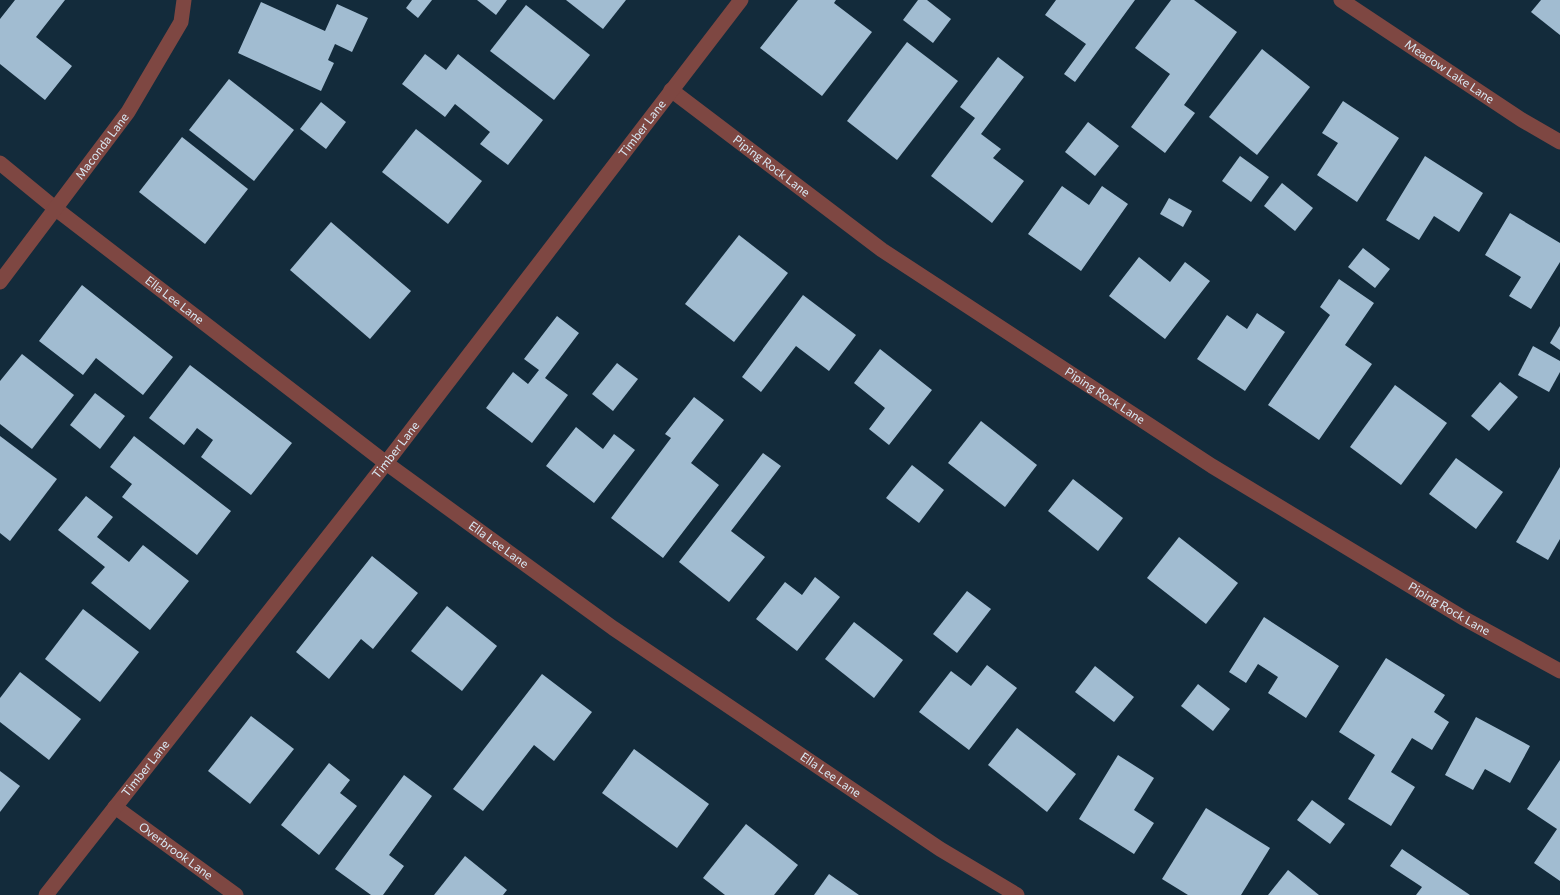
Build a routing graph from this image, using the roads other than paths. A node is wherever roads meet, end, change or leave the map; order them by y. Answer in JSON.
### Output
{"nodes":[{"id":1,"x":184,"y":0,"type":"edge"},
{"id":2,"x":741,"y":0,"type":"edge"},
{"id":3,"x":1340,"y":0,"type":"edge"},
{"id":4,"x":671,"y":90,"type":"junction"},
{"id":5,"x":1560,"y":142,"type":"edge"},
{"id":6,"x":0,"y":163,"type":"edge"},
{"id":7,"x":56,"y":209,"type":"junction"},
{"id":8,"x":0,"y":282,"type":"edge"},
{"id":9,"x":386,"y":463,"type":"junction"},
{"id":10,"x":1560,"y":671,"type":"edge"},
{"id":11,"x":115,"y":807,"type":"junction"},
{"id":12,"x":46,"y":895,"type":"edge"},
{"id":13,"x":236,"y":895,"type":"edge"},
{"id":14,"x":1017,"y":895,"type":"edge"}],
"edges":[{"from":1,"to":7,"type":"street","name":"Maconda Lane"},
{"from":2,"to":4,"type":"street","name":"Timber Lane"},
{"from":3,"to":5,"type":"street","name":"Meadow Lake Lane"},
{"from":4,"to":9,"type":"street","name":"Timber Lane"},
{"from":4,"to":10,"type":"street","name":"Piping Rock Lane"},
{"from":6,"to":7,"type":"street","name":"Ella Lee Lane"},
{"from":7,"to":8,"type":"street","name":"Maconda Lane"},
{"from":7,"to":9,"type":"street","name":"Ella Lee Lane"},
{"from":9,"to":11,"type":"street","name":"Timber Lane"},
{"from":9,"to":14,"type":"street","name":"Ella Lee Lane"},
{"from":11,"to":12,"type":"street","name":"Timber Lane"},
{"from":11,"to":13,"type":"street","name":"Overbrook Lane"}]}
